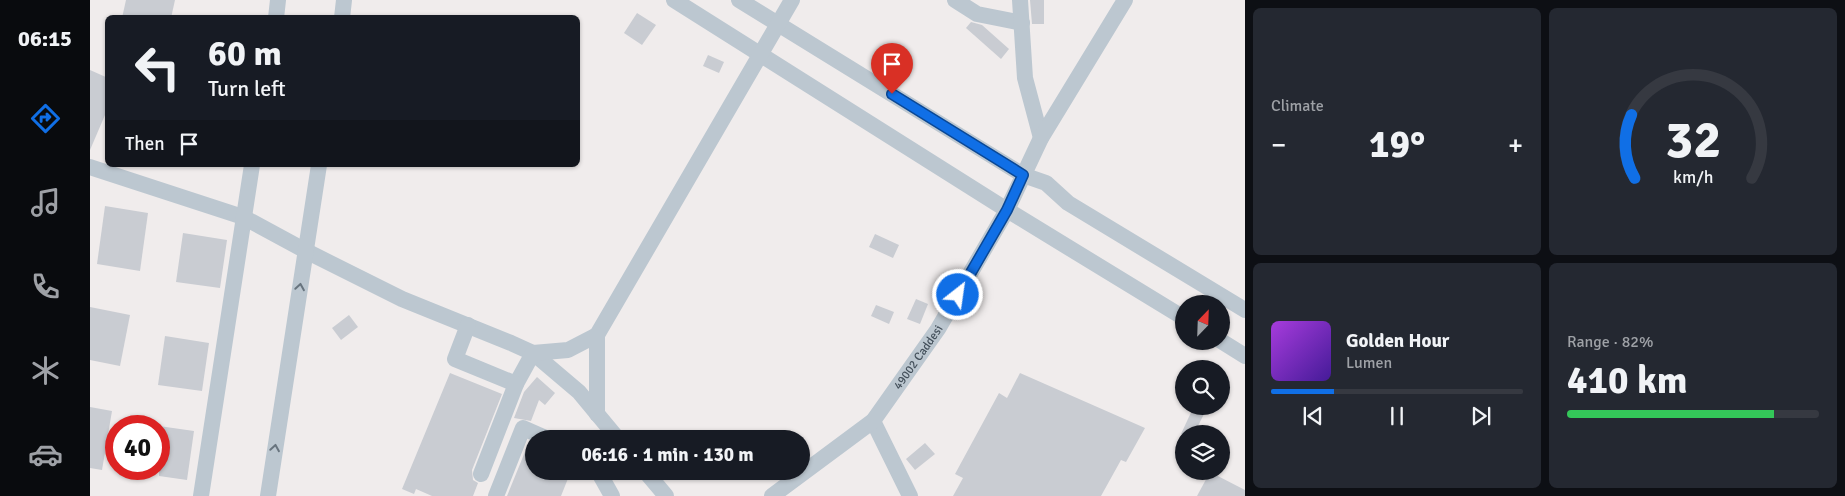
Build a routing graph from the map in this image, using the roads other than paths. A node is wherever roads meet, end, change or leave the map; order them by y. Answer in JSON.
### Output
{"nodes":[{"id":1,"x":278,"y":0,"type":"edge"},
{"id":2,"x":344,"y":0,"type":"edge"},
{"id":3,"x":674,"y":0,"type":"edge"},
{"id":4,"x":740,"y":0,"type":"edge"},
{"id":5,"x":792,"y":0,"type":"edge"},
{"id":6,"x":956,"y":0,"type":"edge"},
{"id":7,"x":1020,"y":0,"type":"edge"},
{"id":8,"x":1125,"y":0,"type":"edge"},
{"id":9,"x":276,"y":15,"type":"edge"},
{"id":10,"x":342,"y":15,"type":"edge"},
{"id":11,"x":778,"y":23,"type":"junction"},
{"id":12,"x":1022,"y":23,"type":"junction"},
{"id":13,"x":759,"y":54,"type":"junction"},
{"id":14,"x":1041,"y":138,"type":"junction"},
{"id":15,"x":252,"y":167,"type":"edge"},
{"id":16,"x":319,"y":167,"type":"edge"},
{"id":17,"x":90,"y":168,"type":"edge"},
{"id":18,"x":1023,"y":175,"type":"junction"},
{"id":19,"x":1007,"y":210,"type":"junction"},
{"id":20,"x":243,"y":217,"type":"junction"},
{"id":21,"x":306,"y":251,"type":"junction"},
{"id":22,"x":1245,"y":310,"type":"edge"},
{"id":23,"x":1175,"y":313,"type":"edge"},
{"id":24,"x":468,"y":325,"type":"junction"},
{"id":25,"x":597,"y":335,"type":"junction"},
{"id":26,"x":1230,"y":347,"type":"edge"},
{"id":27,"x":533,"y":354,"type":"junction"},
{"id":28,"x":1245,"y":356,"type":"edge"},
{"id":29,"x":516,"y":384,"type":"junction"},
{"id":30,"x":597,"y":414,"type":"junction"},
{"id":31,"x":872,"y":421,"type":"junction"},
{"id":32,"x":528,"y":430,"type":"edge"},
{"id":33,"x":610,"y":430,"type":"edge"},
{"id":34,"x":481,"y":474,"type":"dead end"},
{"id":35,"x":603,"y":480,"type":"edge"},
{"id":36,"x":653,"y":480,"type":"edge"},
{"id":37,"x":201,"y":496,"type":"edge"},
{"id":38,"x":268,"y":496,"type":"edge"},
{"id":39,"x":496,"y":496,"type":"edge"},
{"id":40,"x":612,"y":496,"type":"edge"},
{"id":41,"x":666,"y":496,"type":"edge"},
{"id":42,"x":772,"y":496,"type":"edge"},
{"id":43,"x":910,"y":496,"type":"edge"}],
"edges":[{"from":1,"to":9,"type":"street"},
{"from":2,"to":10,"type":"street"},
{"from":3,"to":13,"type":"street"},
{"from":4,"to":11,"type":"street"},
{"from":5,"to":11,"type":"street"},
{"from":6,"to":12,"type":"street"},
{"from":7,"to":12,"type":"street"},
{"from":8,"to":14,"type":"street","name":"49002 Caddesi"},
{"from":11,"to":13,"type":"street"},
{"from":11,"to":18,"type":"street"},
{"from":12,"to":14,"type":"street"},
{"from":13,"to":19,"type":"street"},
{"from":13,"to":25,"type":"street"},
{"from":14,"to":18,"type":"street","name":"49002 Caddesi"},
{"from":15,"to":20,"type":"street"},
{"from":16,"to":21,"type":"street"},
{"from":17,"to":20,"type":"street"},
{"from":18,"to":19,"type":"street","name":"49002 Caddesi"},
{"from":18,"to":22,"type":"street"},
{"from":19,"to":23,"type":"street"},
{"from":19,"to":31,"type":"street","name":"49002 Caddesi"},
{"from":20,"to":21,"type":"street"},
{"from":20,"to":37,"type":"street"},
{"from":21,"to":24,"type":"street"},
{"from":38,"to":21,"type":"street","one_way":true},
{"from":24,"to":27,"type":"street"},
{"from":24,"to":29,"type":"street"},
{"from":25,"to":27,"type":"street"},
{"from":25,"to":30,"type":"street"},
{"from":26,"to":28,"type":"street"},
{"from":27,"to":29,"type":"street"},
{"from":27,"to":30,"type":"street"},
{"from":29,"to":34,"type":"street"},
{"from":30,"to":33,"type":"street"},
{"from":31,"to":42,"type":"street","name":"49002 Caddesi"},
{"from":31,"to":43,"type":"street"},
{"from":32,"to":39,"type":"street"},
{"from":35,"to":40,"type":"street"},
{"from":36,"to":41,"type":"street"}]}
